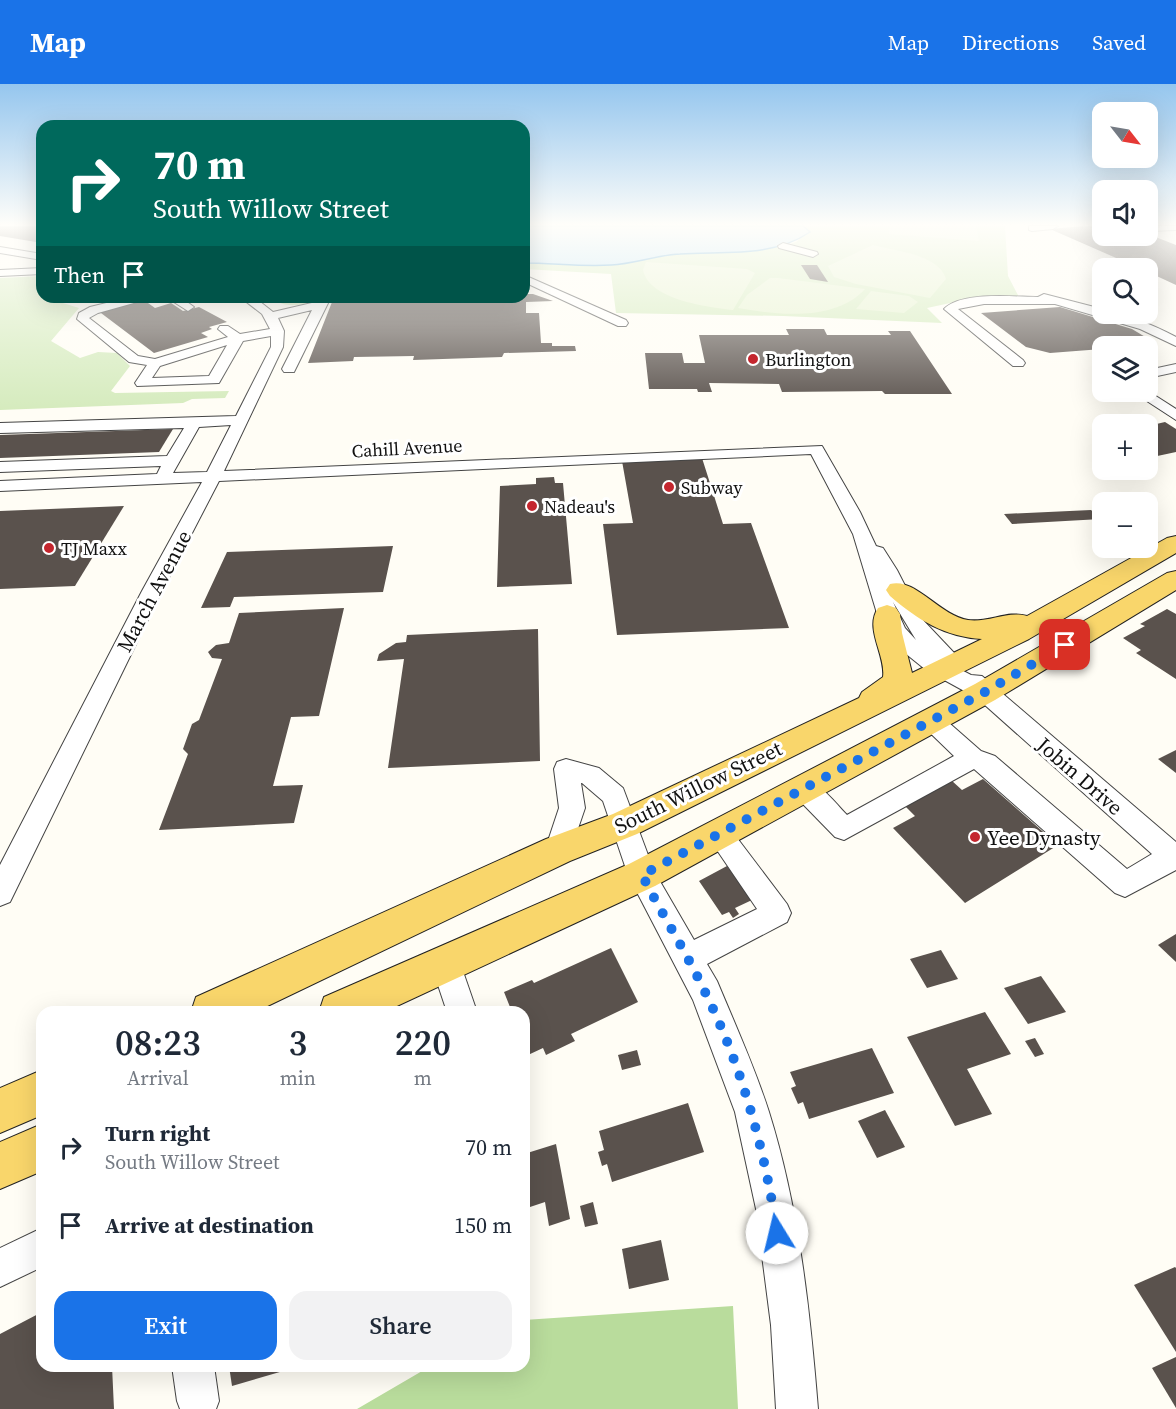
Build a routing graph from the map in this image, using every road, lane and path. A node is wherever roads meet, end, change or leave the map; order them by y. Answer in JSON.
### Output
{"nodes":[{"id":1,"x":545,"y":288,"type":"edge"},
{"id":2,"x":1035,"y":295,"type":"dead end"},
{"id":3,"x":1058,"y":300,"type":"junction"},
{"id":4,"x":121,"y":303,"type":"edge"},
{"id":5,"x":182,"y":303,"type":"edge"},
{"id":6,"x":257,"y":303,"type":"edge"},
{"id":7,"x":316,"y":303,"type":"edge"},
{"id":8,"x":322,"y":303,"type":"edge"},
{"id":9,"x":188,"y":307,"type":"dead end"},
{"id":10,"x":1092,"y":310,"type":"edge"},
{"id":11,"x":271,"y":316,"type":"junction"},
{"id":12,"x":622,"y":323,"type":"dead end"},
{"id":13,"x":1138,"y":324,"type":"edge"},
{"id":14,"x":220,"y":327,"type":"dead end"},
{"id":15,"x":278,"y":331,"type":"junction"},
{"id":16,"x":238,"y":338,"type":"junction"},
{"id":17,"x":1176,"y":342,"type":"edge"},
{"id":18,"x":154,"y":363,"type":"junction"},
{"id":19,"x":1018,"y":363,"type":"dead end"},
{"id":20,"x":1176,"y":368,"type":"edge"},
{"id":21,"x":289,"y":369,"type":"dead end"},
{"id":22,"x":1158,"y":372,"type":"edge"},
{"id":23,"x":1155,"y":402,"type":"edge"},
{"id":24,"x":1176,"y":416,"type":"edge"},
{"id":25,"x":241,"y":420,"type":"junction"},
{"id":26,"x":194,"y":423,"type":"junction"},
{"id":27,"x":0,"y":428,"type":"edge"},
{"id":28,"x":172,"y":460,"type":"junction"},
{"id":29,"x":0,"y":467,"type":"edge"},
{"id":30,"x":212,"y":477,"type":"junction"},
{"id":31,"x":161,"y":479,"type":"junction"},
{"id":32,"x":0,"y":486,"type":"edge"},
{"id":33,"x":862,"y":535,"type":"junction"},
{"id":34,"x":1176,"y":543,"type":"edge"},
{"id":35,"x":1176,"y":579,"type":"edge"},
{"id":36,"x":1075,"y":600,"type":"junction"},
{"id":37,"x":893,"y":602,"type":"junction"},
{"id":38,"x":950,"y":667,"type":"junction"},
{"id":39,"x":985,"y":692,"type":"junction"},
{"id":40,"x":855,"y":712,"type":"junction"},
{"id":41,"x":932,"y":721,"type":"junction"},
{"id":42,"x":972,"y":758,"type":"junction"},
{"id":43,"x":804,"y":789,"type":"junction"},
{"id":44,"x":625,"y":824,"type":"junction"},
{"id":45,"x":719,"y":834,"type":"junction"},
{"id":46,"x":558,"y":850,"type":"junction"},
{"id":47,"x":1175,"y":857,"type":"edge"},
{"id":48,"x":642,"y":875,"type":"junction"},
{"id":49,"x":0,"y":893,"type":"edge"},
{"id":50,"x":687,"y":959,"type":"junction"},
{"id":51,"x":446,"y":964,"type":"junction"},
{"id":52,"x":225,"y":1006,"type":"edge"},
{"id":53,"x":363,"y":1006,"type":"edge"},
{"id":54,"x":460,"y":1006,"type":"edge"},
{"id":55,"x":36,"y":1095,"type":"edge"},
{"id":56,"x":0,"y":1111,"type":"edge"},
{"id":57,"x":36,"y":1150,"type":"edge"},
{"id":58,"x":0,"y":1166,"type":"edge"},
{"id":59,"x":36,"y":1250,"type":"edge"},
{"id":60,"x":0,"y":1268,"type":"edge"},
{"id":61,"x":797,"y":1409,"type":"edge"}],
"edges":[{"from":1,"to":12,"type":"street"},
{"from":2,"to":3,"type":"street"},
{"from":3,"to":10,"type":"street"},
{"from":3,"to":19,"type":"street"},
{"from":4,"to":18,"type":"street"},
{"from":5,"to":9,"type":"street"},
{"from":6,"to":11,"type":"street"},
{"from":7,"to":11,"type":"street"},
{"from":8,"to":21,"type":"street"},
{"from":11,"to":15,"type":"street"},
{"from":13,"to":17,"type":"street"},
{"from":14,"to":16,"type":"street"},
{"from":15,"to":16,"type":"street"},
{"from":15,"to":25,"type":"street","name":"March Avenue"},
{"from":16,"to":18,"type":"street"},
{"from":16,"to":18,"type":"street"},
{"from":20,"to":22,"type":"street"},
{"from":23,"to":24,"type":"street"},
{"from":25,"to":26,"type":"street"},
{"from":25,"to":30,"type":"street","name":"March Avenue"},
{"from":26,"to":27,"type":"street"},
{"from":26,"to":28,"type":"street"},
{"from":28,"to":29,"type":"street"},
{"from":28,"to":31,"type":"street"},
{"from":30,"to":31,"type":"street","name":"Cahill Avenue"},
{"from":30,"to":33,"type":"street","name":"Cahill Avenue"},
{"from":30,"to":49,"type":"street","name":"March Avenue"},
{"from":31,"to":32,"type":"street","name":"Cahill Avenue"},
{"from":33,"to":37,"type":"street"},
{"from":33,"to":37,"type":"street"},
{"from":34,"to":36,"type":"main road","name":"South Willow Street"},
{"from":35,"to":39,"type":"main road"},
{"from":36,"to":37,"type":"main road"},
{"from":36,"to":38,"type":"main road","name":"South Willow Street"},
{"from":37,"to":38,"type":"street","name":"Jobin Drive"},
{"from":37,"to":40,"type":"main road"},
{"from":38,"to":39,"type":"street","name":"Jobin Drive"},
{"from":38,"to":40,"type":"main road","name":"South Willow Street"},
{"from":39,"to":41,"type":"main road"},
{"from":39,"to":47,"type":"street","name":"Jobin Drive"},
{"from":40,"to":44,"type":"main road","name":"South Willow Street"},
{"from":41,"to":42,"type":"street"},
{"from":41,"to":43,"type":"main road"},
{"from":42,"to":43,"type":"street"},
{"from":42,"to":47,"type":"street"},
{"from":43,"to":45,"type":"main road"},
{"from":44,"to":46,"type":"main road","name":"South Willow Street"},
{"from":44,"to":46,"type":"street"},
{"from":44,"to":48,"type":"street"},
{"from":45,"to":48,"type":"main road"},
{"from":45,"to":50,"type":"street"},
{"from":46,"to":52,"type":"main road","name":"South Willow Street"},
{"from":48,"to":50,"type":"street"},
{"from":48,"to":51,"type":"main road"},
{"from":50,"to":61,"type":"street"},
{"from":51,"to":53,"type":"main road"},
{"from":51,"to":54,"type":"street"},
{"from":55,"to":56,"type":"main road"},
{"from":57,"to":58,"type":"main road"},
{"from":59,"to":60,"type":"street"}]}
